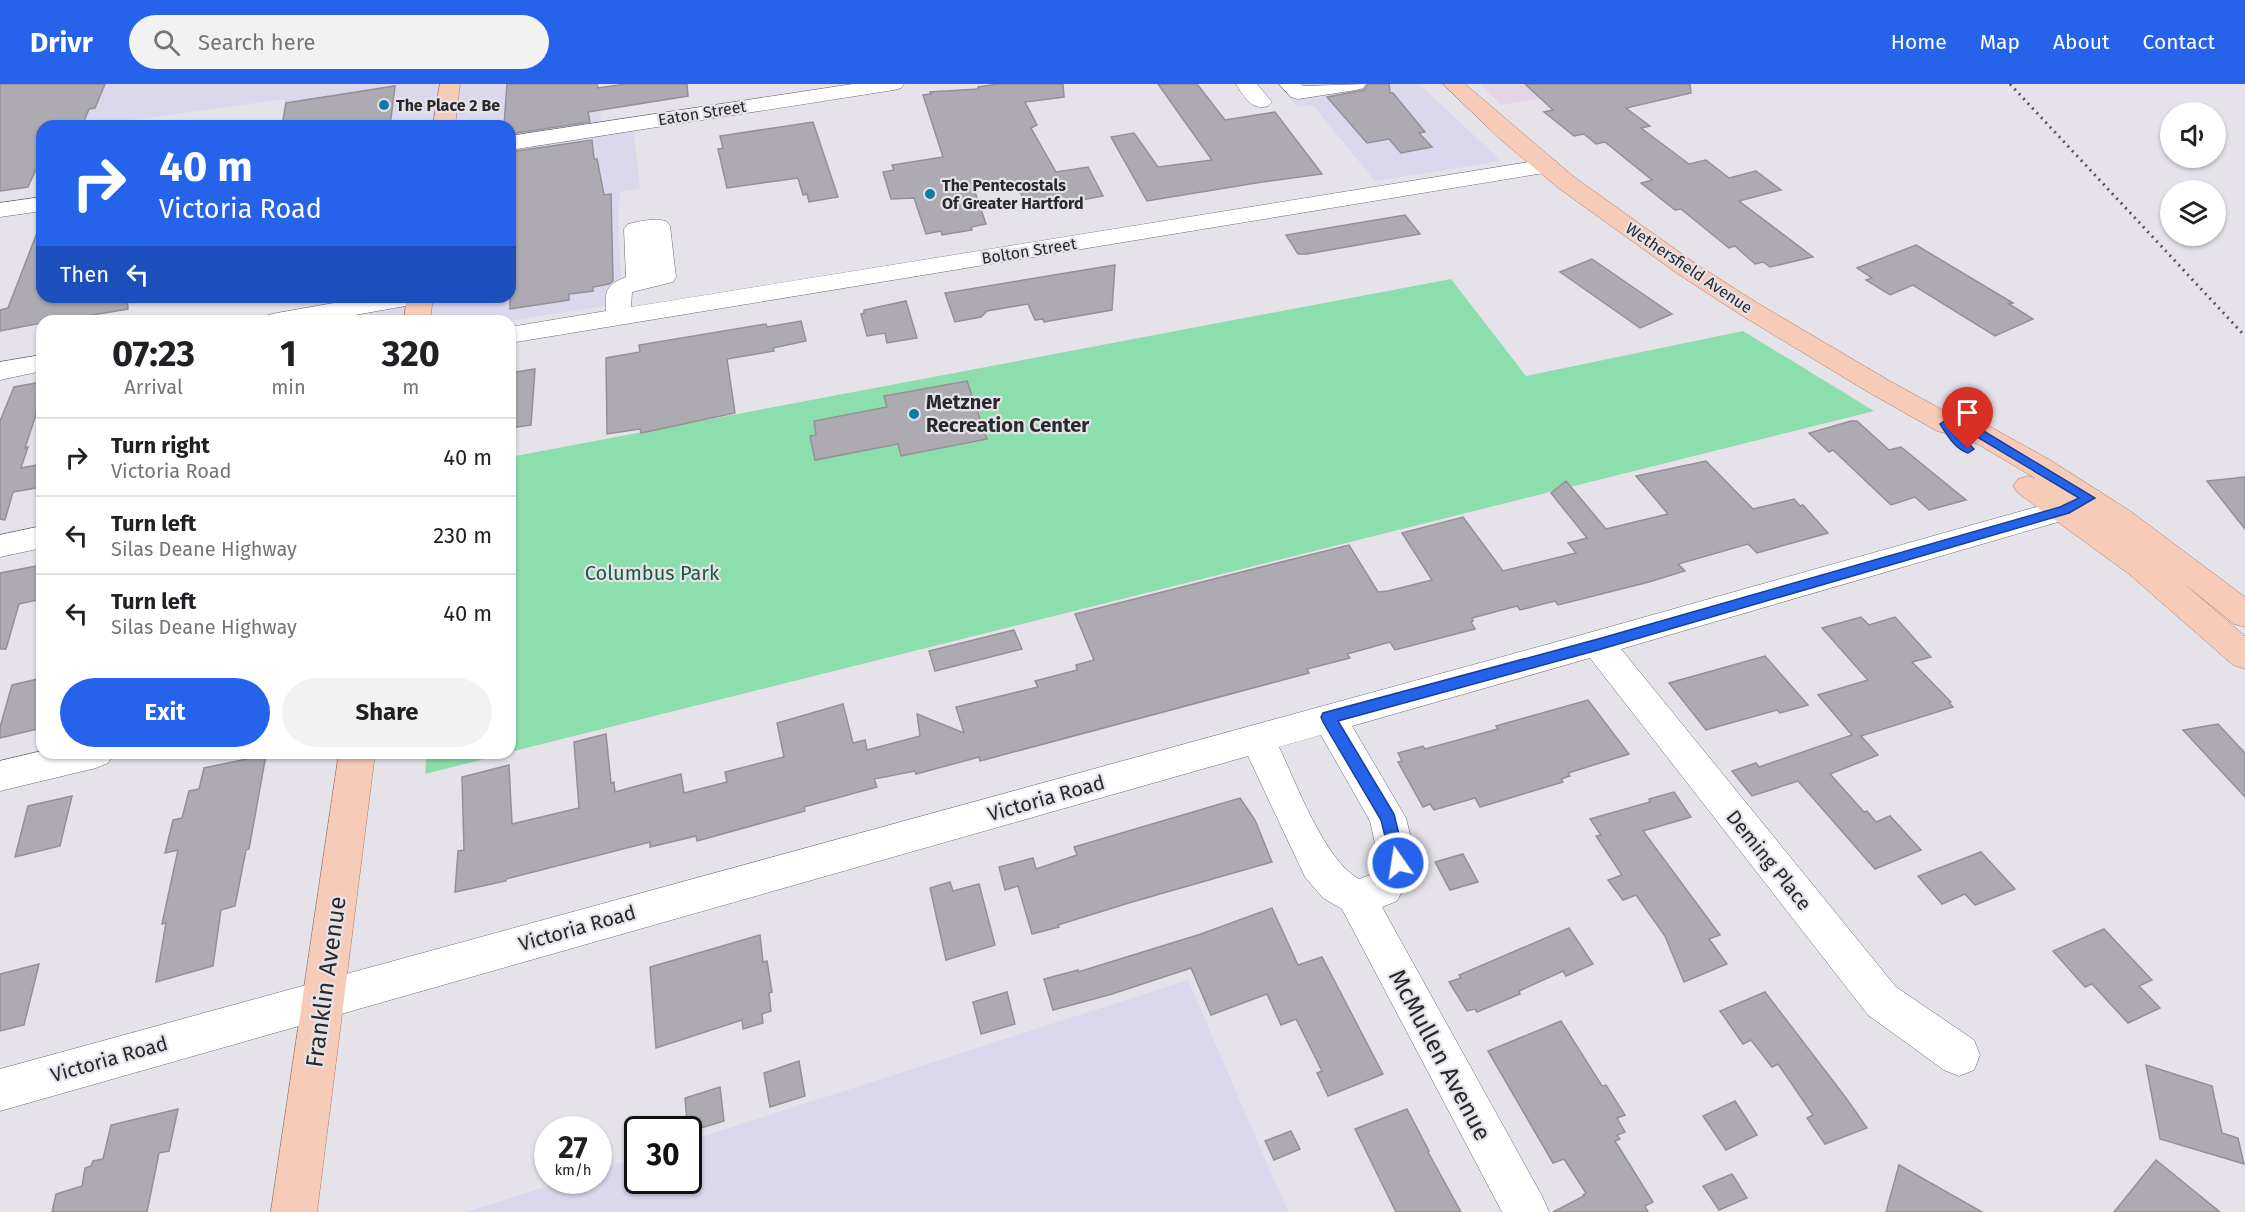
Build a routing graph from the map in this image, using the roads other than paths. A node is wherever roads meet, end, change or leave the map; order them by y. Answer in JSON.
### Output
{"nodes":[{"id":1,"x":450,"y":84,"type":"edge"},
{"id":2,"x":894,"y":84,"type":"edge"},
{"id":3,"x":1246,"y":84,"type":"edge"},
{"id":4,"x":1289,"y":84,"type":"edge"},
{"id":5,"x":1356,"y":84,"type":"edge"},
{"id":6,"x":1453,"y":84,"type":"edge"},
{"id":7,"x":1261,"y":102,"type":"dead end"},
{"id":8,"x":445,"y":120,"type":"edge"},
{"id":9,"x":516,"y":142,"type":"edge"},
{"id":10,"x":605,"y":142,"type":"dead end"},
{"id":11,"x":516,"y":156,"type":"edge"},
{"id":12,"x":1548,"y":166,"type":"junction"},
{"id":13,"x":36,"y":205,"type":"edge"},
{"id":14,"x":0,"y":210,"type":"edge"},
{"id":15,"x":639,"y":281,"type":"dead end"},
{"id":16,"x":378,"y":303,"type":"edge"},
{"id":17,"x":310,"y":315,"type":"edge"},
{"id":18,"x":619,"y":317,"type":"junction"},
{"id":19,"x":516,"y":334,"type":"edge"},
{"id":20,"x":36,"y":364,"type":"edge"},
{"id":21,"x":0,"y":371,"type":"edge"},
{"id":22,"x":2076,"y":504,"type":"junction"},
{"id":23,"x":36,"y":538,"type":"edge"},
{"id":24,"x":0,"y":546,"type":"edge"},
{"id":25,"x":2245,"y":615,"type":"edge"},
{"id":26,"x":1598,"y":645,"type":"junction"},
{"id":27,"x":2245,"y":656,"type":"edge"},
{"id":28,"x":1328,"y":717,"type":"junction"},
{"id":29,"x":1257,"y":739,"type":"junction"},
{"id":30,"x":71,"y":759,"type":"edge"},
{"id":31,"x":356,"y":759,"type":"edge"},
{"id":32,"x":0,"y":776,"type":"edge"},
{"id":33,"x":1356,"y":897,"type":"junction"},
{"id":34,"x":323,"y":999,"type":"junction"},
{"id":35,"x":1959,"y":1055,"type":"dead end"},
{"id":36,"x":0,"y":1090,"type":"edge"},
{"id":37,"x":294,"y":1212,"type":"edge"},
{"id":38,"x":1526,"y":1212,"type":"edge"}],
"edges":[{"from":1,"to":8,"type":"main road"},
{"from":2,"to":9,"type":"street","name":"Eaton Street"},
{"from":3,"to":7,"type":"street"},
{"from":4,"to":5,"type":"street"},
{"from":6,"to":12,"type":"main road","name":"Wethersfield Avenue"},
{"from":10,"to":11,"type":"street"},
{"from":12,"to":18,"type":"street","name":"Bolton Street"},
{"from":12,"to":22,"type":"main road","name":"Wethersfield Avenue"},
{"from":13,"to":14,"type":"street"},
{"from":15,"to":18,"type":"street"},
{"from":16,"to":17,"type":"street"},
{"from":18,"to":19,"type":"street","name":"Bolton Street"},
{"from":20,"to":21,"type":"street"},
{"from":22,"to":25,"type":"main road"},
{"from":22,"to":26,"type":"street","name":"Victoria Road"},
{"from":22,"to":27,"type":"main road"},
{"from":23,"to":24,"type":"street"},
{"from":26,"to":28,"type":"street","name":"Victoria Road"},
{"from":26,"to":35,"type":"street","name":"Deming Place"},
{"from":28,"to":29,"type":"street","name":"Victoria Road"},
{"from":28,"to":33,"type":"street"},
{"from":29,"to":33,"type":"street","name":"McMullen Avenue"},
{"from":29,"to":34,"type":"street","name":"Victoria Road"},
{"from":30,"to":32,"type":"street"},
{"from":31,"to":34,"type":"main road","name":"Franklin Avenue"},
{"from":33,"to":38,"type":"street","name":"McMullen Avenue"},
{"from":34,"to":36,"type":"street","name":"Victoria Road"},
{"from":34,"to":37,"type":"main road","name":"Franklin Avenue"}]}
